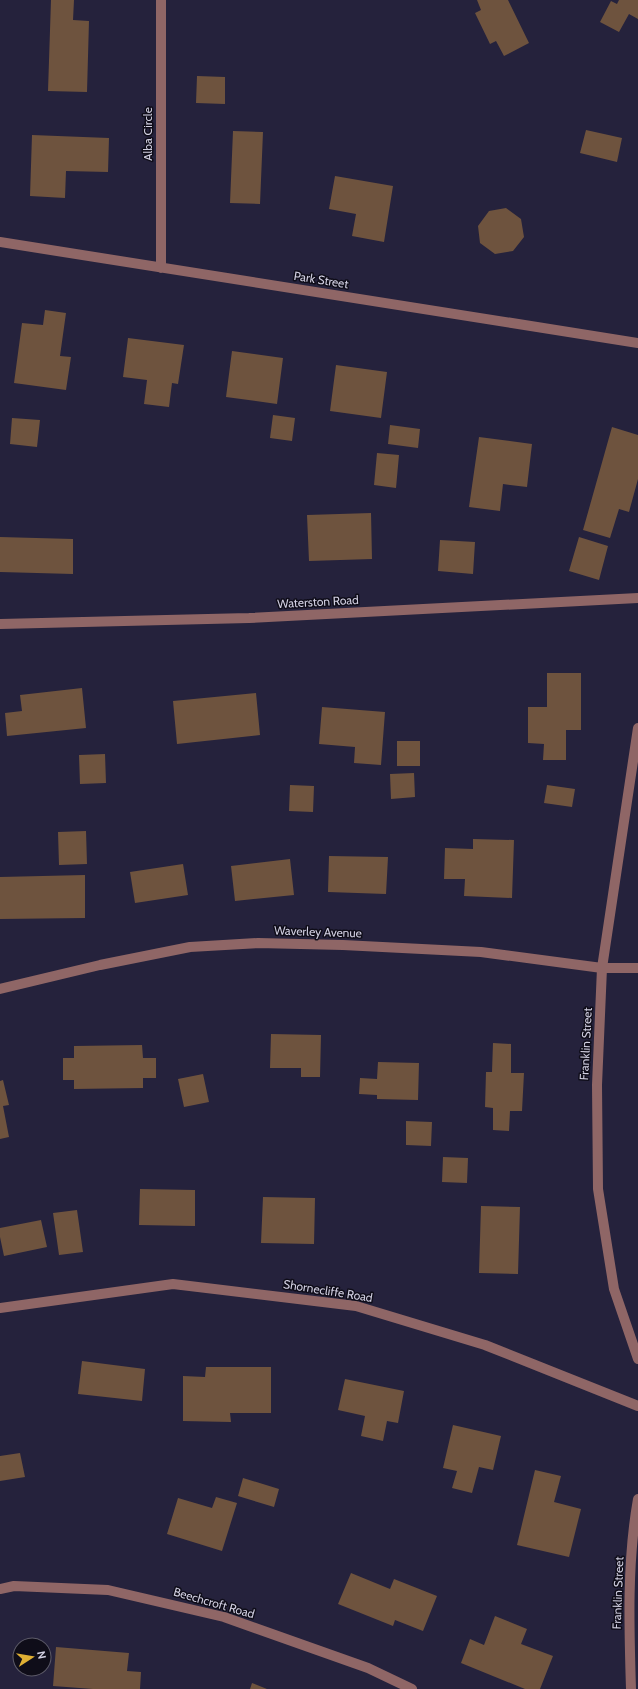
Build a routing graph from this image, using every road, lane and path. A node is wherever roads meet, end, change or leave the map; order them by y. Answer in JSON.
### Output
{"nodes":[{"id":1,"x":161,"y":0,"type":"edge"},
{"id":2,"x":0,"y":242,"type":"edge"},
{"id":3,"x":161,"y":268,"type":"junction"},
{"id":4,"x":638,"y":344,"type":"edge"},
{"id":5,"x":638,"y":598,"type":"edge"},
{"id":6,"x":0,"y":624,"type":"edge"},
{"id":7,"x":638,"y":728,"type":"edge"},
{"id":8,"x":602,"y":968,"type":"junction"},
{"id":9,"x":638,"y":968,"type":"edge"},
{"id":10,"x":0,"y":989,"type":"edge"},
{"id":11,"x":0,"y":1308,"type":"edge"},
{"id":12,"x":638,"y":1359,"type":"edge"},
{"id":13,"x":638,"y":1406,"type":"edge"},
{"id":14,"x":638,"y":1498,"type":"edge"},
{"id":15,"x":0,"y":1589,"type":"edge"},
{"id":16,"x":412,"y":1689,"type":"edge"},
{"id":17,"x":631,"y":1689,"type":"edge"}],
"edges":[{"from":1,"to":3,"type":"street","name":"Alba Circle"},
{"from":2,"to":3,"type":"street","name":"Park Street"},
{"from":3,"to":4,"type":"street","name":"Park Street"},
{"from":5,"to":6,"type":"street","name":"Waterston Road"},
{"from":7,"to":8,"type":"street","name":"Franklin Street"},
{"from":8,"to":9,"type":"street","name":"Waverley Avenue"},
{"from":8,"to":10,"type":"street","name":"Waverley Avenue"},
{"from":8,"to":12,"type":"street","name":"Franklin Street"},
{"from":11,"to":13,"type":"street","name":"Shornecliffe Road"},
{"from":14,"to":17,"type":"street","name":"Franklin Street"},
{"from":15,"to":16,"type":"street","name":"Beechcroft Road"}]}
